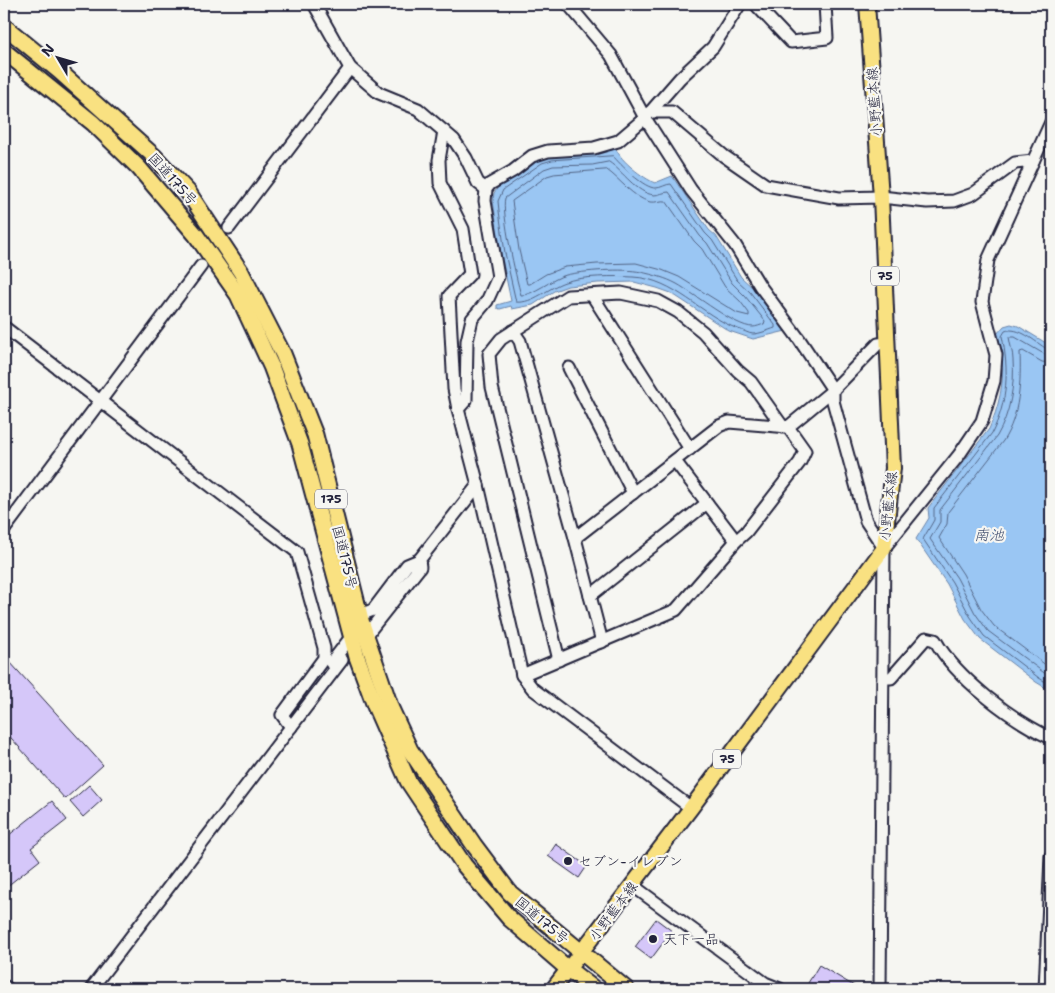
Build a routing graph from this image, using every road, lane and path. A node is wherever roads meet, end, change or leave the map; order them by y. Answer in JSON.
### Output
{"nodes":[{"id":1,"x":314,"y":4,"type":"edge"},
{"id":2,"x":568,"y":4,"type":"edge"},
{"id":3,"x":740,"y":4,"type":"edge"},
{"id":4,"x":760,"y":4,"type":"edge"},
{"id":5,"x":825,"y":4,"type":"edge"},
{"id":6,"x":867,"y":4,"type":"edge"},
{"id":7,"x":4,"y":26,"type":"edge"},
{"id":8,"x":4,"y":51,"type":"edge"},
{"id":9,"x":350,"y":68,"type":"junction"},
{"id":10,"x":648,"y":115,"type":"junction"},
{"id":11,"x":1051,"y":122,"type":"edge"},
{"id":12,"x":444,"y":131,"type":"junction"},
{"id":13,"x":1033,"y":162,"type":"junction"},
{"id":14,"x":486,"y":189,"type":"junction"},
{"id":15,"x":881,"y":197,"type":"junction"},
{"id":16,"x":222,"y":235,"type":"junction"},
{"id":17,"x":207,"y":258,"type":"junction"},
{"id":18,"x":592,"y":295,"type":"junction"},
{"id":19,"x":4,"y":327,"type":"edge"},
{"id":20,"x":512,"y":331,"type":"junction"},
{"id":21,"x":888,"y":343,"type":"junction"},
{"id":22,"x":569,"y":368,"type":"dead end"},
{"id":23,"x":833,"y":390,"type":"junction"},
{"id":24,"x":100,"y":401,"type":"junction"},
{"id":25,"x":458,"y":409,"type":"junction"},
{"id":26,"x":786,"y":427,"type":"junction"},
{"id":27,"x":690,"y":449,"type":"junction"},
{"id":28,"x":675,"y":461,"type":"junction"},
{"id":29,"x":478,"y":485,"type":"junction"},
{"id":30,"x":633,"y":493,"type":"junction"},
{"id":31,"x":707,"y":503,"type":"junction"},
{"id":32,"x":4,"y":530,"type":"edge"},
{"id":33,"x":575,"y":538,"type":"junction"},
{"id":34,"x":736,"y":541,"type":"junction"},
{"id":35,"x":884,"y":548,"type":"junction"},
{"id":36,"x":420,"y":560,"type":"junction"},
{"id":37,"x":590,"y":596,"type":"junction"},
{"id":38,"x":367,"y":616,"type":"junction"},
{"id":39,"x":359,"y":638,"type":"junction"},
{"id":40,"x":602,"y":642,"type":"junction"},
{"id":41,"x":350,"y":658,"type":"junction"},
{"id":42,"x":559,"y":660,"type":"junction"},
{"id":43,"x":522,"y":674,"type":"junction"},
{"id":44,"x":884,"y":678,"type":"junction"},
{"id":45,"x":291,"y":727,"type":"junction"},
{"id":46,"x":1051,"y":738,"type":"edge"},
{"id":47,"x":691,"y":808,"type":"junction"},
{"id":48,"x":1051,"y":856,"type":"edge"},
{"id":49,"x":632,"y":885,"type":"junction"},
{"id":50,"x":581,"y":953,"type":"junction"},
{"id":51,"x":568,"y":969,"type":"junction"},
{"id":52,"x":4,"y":986,"type":"edge"},
{"id":53,"x":8,"y":989,"type":"edge"},
{"id":54,"x":91,"y":989,"type":"edge"},
{"id":55,"x":553,"y":989,"type":"edge"},
{"id":56,"x":594,"y":989,"type":"edge"},
{"id":57,"x":626,"y":989,"type":"edge"},
{"id":58,"x":780,"y":989,"type":"edge"},
{"id":59,"x":880,"y":989,"type":"edge"},
{"id":60,"x":1045,"y":989,"type":"edge"}],
"edges":[{"from":1,"to":9,"type":"street"},
{"from":2,"to":10,"type":"street"},
{"from":3,"to":10,"type":"street"},
{"from":4,"to":5,"type":"street"},
{"from":6,"to":15,"type":"main road","name":"小野藍本線","number":"75"},
{"from":7,"to":16,"type":"highway","name":"国道175号","number":"175"},
{"from":8,"to":17,"type":"highway","name":"国道175号","number":"175"},
{"from":9,"to":12,"type":"street"},
{"from":9,"to":16,"type":"street"},
{"from":10,"to":14,"type":"street"},
{"from":10,"to":15,"type":"street"},
{"from":10,"to":23,"type":"street"},
{"from":11,"to":13,"type":"street"},
{"from":12,"to":14,"type":"street"},
{"from":12,"to":25,"type":"street"},
{"from":13,"to":15,"type":"street"},
{"from":13,"to":35,"type":"street"},
{"from":14,"to":25,"type":"street"},
{"from":15,"to":21,"type":"main road","name":"小野藍本線","number":"75"},
{"from":16,"to":38,"type":"highway","name":"国道175号","number":"175"},
{"from":17,"to":24,"type":"street"},
{"from":17,"to":39,"type":"highway","name":"国道175号","number":"175"},
{"from":18,"to":20,"type":"street"},
{"from":18,"to":26,"type":"street"},
{"from":18,"to":27,"type":"street"},
{"from":19,"to":24,"type":"street"},
{"from":20,"to":33,"type":"street"},
{"from":20,"to":42,"type":"street"},
{"from":21,"to":23,"type":"street"},
{"from":21,"to":35,"type":"main road","name":"小野藍本線","number":"75"},
{"from":22,"to":30,"type":"street"},
{"from":23,"to":26,"type":"street"},
{"from":23,"to":35,"type":"street"},
{"from":24,"to":32,"type":"street"},
{"from":24,"to":45,"type":"street"},
{"from":25,"to":29,"type":"street"},
{"from":26,"to":27,"type":"street"},
{"from":26,"to":34,"type":"street"},
{"from":27,"to":28,"type":"street"},
{"from":28,"to":30,"type":"street"},
{"from":28,"to":31,"type":"street"},
{"from":29,"to":36,"type":"street"},
{"from":29,"to":43,"type":"street"},
{"from":30,"to":33,"type":"street"},
{"from":31,"to":34,"type":"street"},
{"from":31,"to":37,"type":"street"},
{"from":33,"to":37,"type":"street"},
{"from":34,"to":40,"type":"street"},
{"from":35,"to":44,"type":"street"},
{"from":35,"to":47,"type":"main road","name":"小野藍本線","number":"75"},
{"from":36,"to":38,"type":"street"},
{"from":36,"to":39,"type":"street"},
{"from":37,"to":40,"type":"street"},
{"from":38,"to":39,"type":"highway","name":"国道175号","number":"175"},
{"from":39,"to":41,"type":"highway","name":"国道175号","number":"175"},
{"from":39,"to":45,"type":"street"},
{"from":39,"to":50,"type":"highway","name":"国道175号","number":"175"},
{"from":40,"to":42,"type":"street"},
{"from":41,"to":45,"type":"street"},
{"from":41,"to":51,"type":"highway","name":"国道175号","number":"175"},
{"from":42,"to":43,"type":"street"},
{"from":43,"to":47,"type":"street"},
{"from":44,"to":46,"type":"street"},
{"from":44,"to":59,"type":"street"},
{"from":45,"to":54,"type":"street"},
{"from":47,"to":49,"type":"main road","name":"小野藍本線","number":"75"},
{"from":48,"to":60,"type":"street"},
{"from":49,"to":50,"type":"main road","name":"小野藍本線","number":"75"},
{"from":49,"to":58,"type":"street"},
{"from":50,"to":51,"type":"main road","name":"小野藍本線","number":"75"},
{"from":50,"to":57,"type":"highway","name":"国道175号","number":"175"},
{"from":51,"to":55,"type":"main road","name":"小野藍本線","number":"75"},
{"from":51,"to":56,"type":"highway","name":"国道175号","number":"175"},
{"from":52,"to":53,"type":"street"}]}
